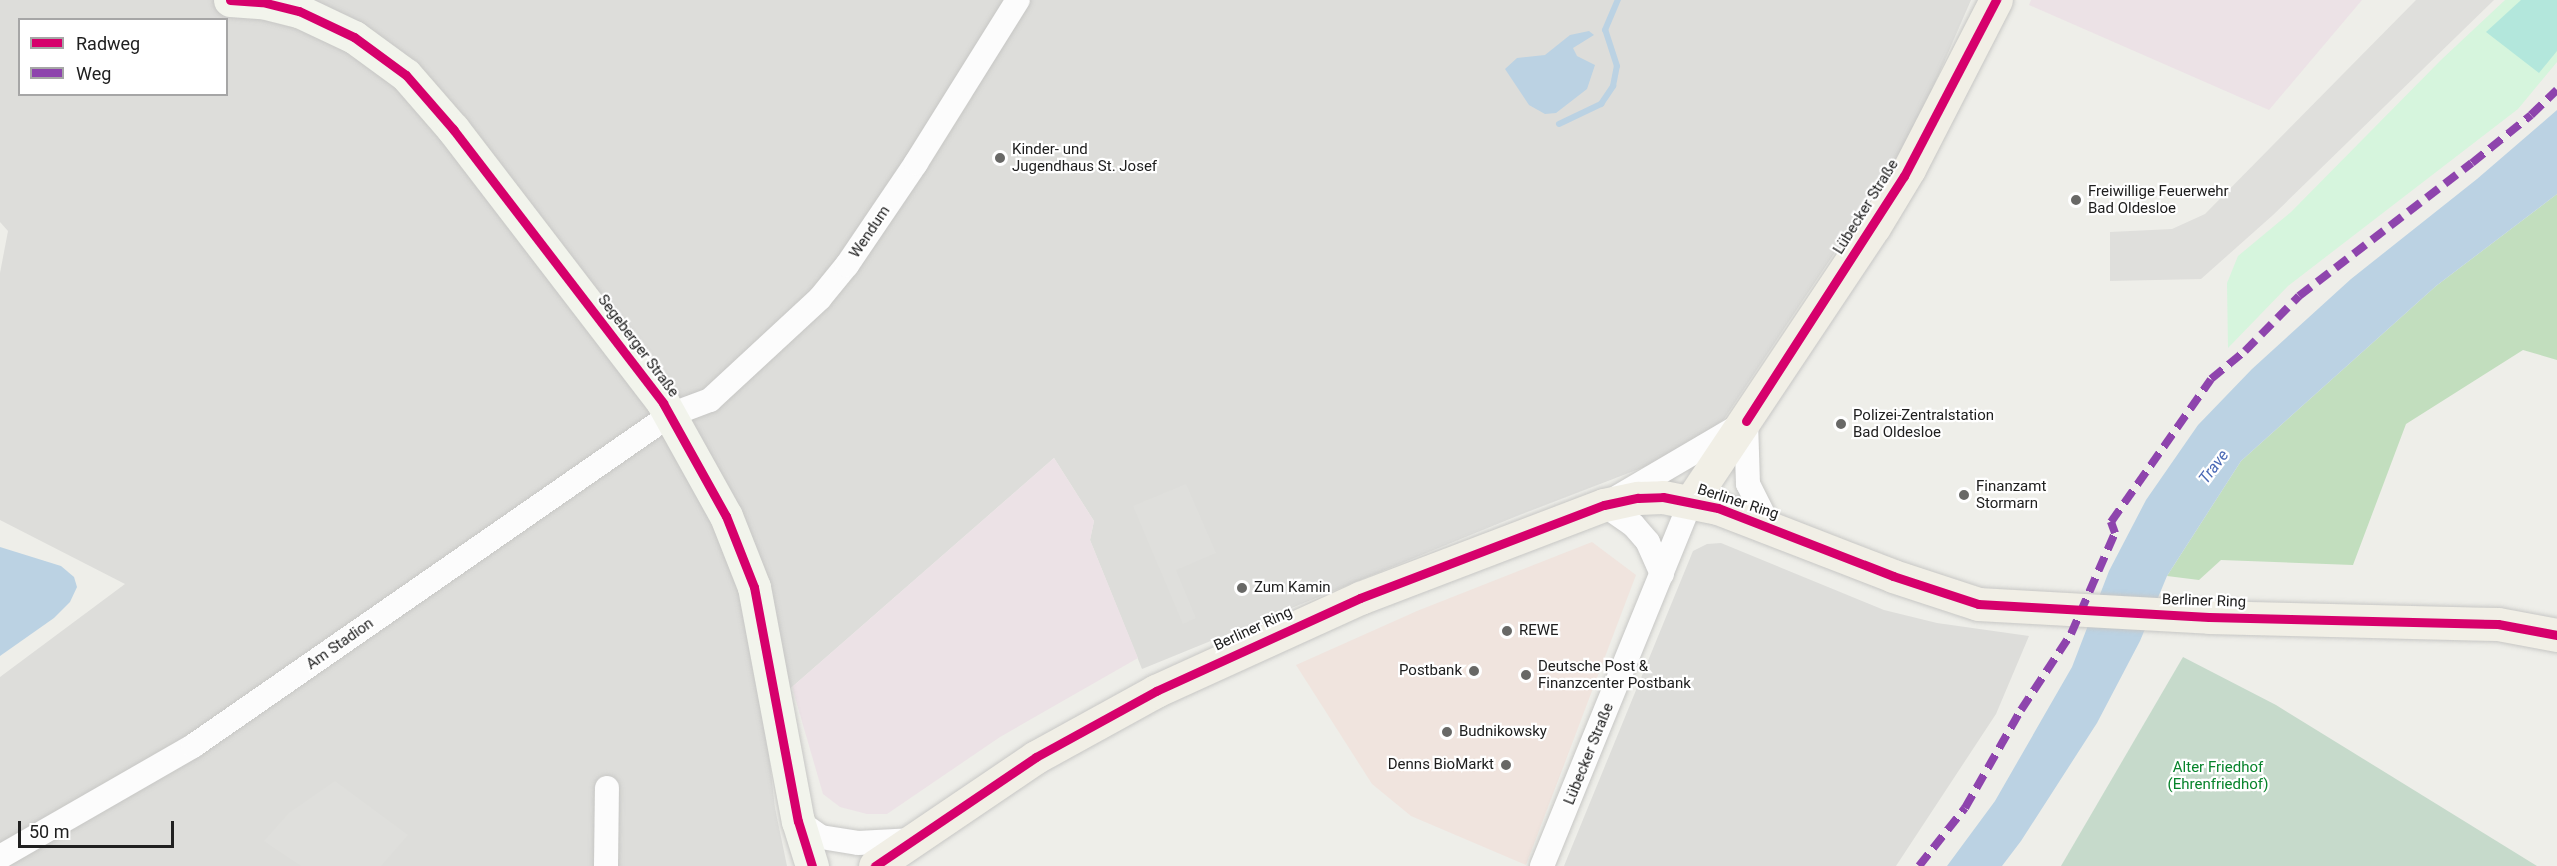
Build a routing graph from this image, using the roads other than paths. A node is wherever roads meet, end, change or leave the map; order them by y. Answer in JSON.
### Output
{"nodes":[{"id":1,"x":230,"y":0,"type":"edge"},
{"id":2,"x":1018,"y":0,"type":"edge"},
{"id":3,"x":1996,"y":0,"type":"edge"},
{"id":4,"x":297,"y":6,"type":"edge"},
{"id":5,"x":670,"y":415,"type":"junction"},
{"id":6,"x":1746,"y":421,"type":"junction"},
{"id":7,"x":1691,"y":501,"type":"junction"},
{"id":8,"x":1604,"y":505,"type":"junction"},
{"id":9,"x":1769,"y":526,"type":"junction"},
{"id":10,"x":1662,"y":574,"type":"junction"},
{"id":11,"x":2556,"y":631,"type":"edge"},
{"id":12,"x":607,"y":788,"type":"dead end"},
{"id":13,"x":798,"y":821,"type":"junction"},
{"id":14,"x":914,"y":840,"type":"junction"},
{"id":15,"x":0,"y":857,"type":"edge"},
{"id":16,"x":606,"y":866,"type":"edge"},
{"id":17,"x":812,"y":866,"type":"edge"},
{"id":18,"x":875,"y":866,"type":"edge"},
{"id":19,"x":1542,"y":866,"type":"edge"}],
"edges":[{"from":1,"to":4,"type":"main road","name":"Segeberger Straße"},
{"from":2,"to":5,"type":"street","name":"Wendum"},
{"from":3,"to":6,"type":"main road","name":"Lübecker Straße"},
{"from":4,"to":5,"type":"main road","name":"Segeberger Straße"},
{"from":5,"to":13,"type":"main road","name":"Segeberger Straße"},
{"from":5,"to":15,"type":"street","name":"Am Stadion"},
{"from":6,"to":7,"type":"main road","name":"Lübecker Straße"},
{"from":6,"to":8,"type":"street","name":"Berliner Ring"},
{"from":6,"to":9,"type":"street","name":"Berliner Ring"},
{"from":7,"to":8,"type":"main road","name":"Berliner Ring"},
{"from":7,"to":9,"type":"main road","name":"Berliner Ring"},
{"from":7,"to":10,"type":"street","name":"Lübecker Straße"},
{"from":8,"to":10,"type":"street"},
{"from":8,"to":14,"type":"main road","name":"Berliner Ring"},
{"from":9,"to":11,"type":"main road","name":"Berliner Ring"},
{"from":10,"to":19,"type":"street","name":"Lübecker Straße"},
{"from":12,"to":16,"type":"street"},
{"from":13,"to":14,"type":"street"},
{"from":13,"to":17,"type":"main road","name":"Segeberger Straße"},
{"from":14,"to":18,"type":"main road","name":"Berliner Ring"}]}
